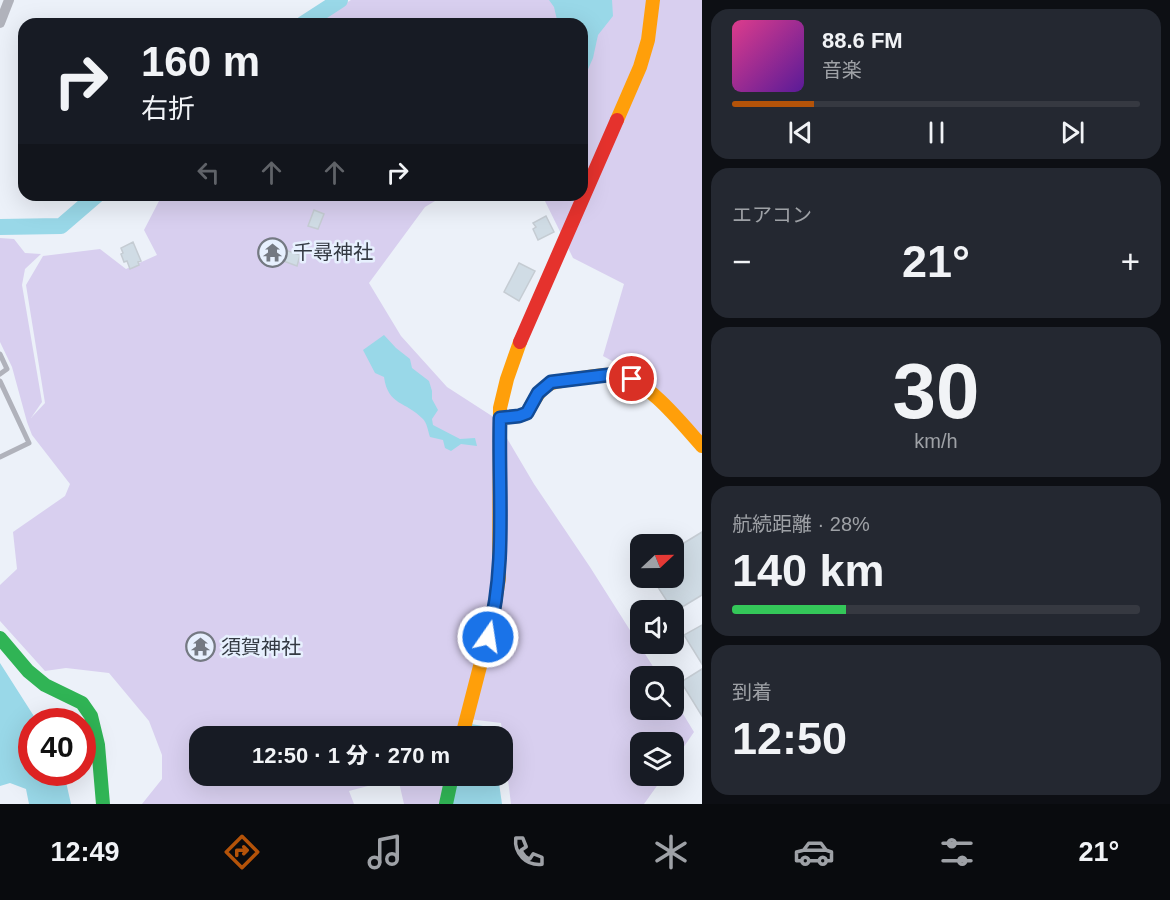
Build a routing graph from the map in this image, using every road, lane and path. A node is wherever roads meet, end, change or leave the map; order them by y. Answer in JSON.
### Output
{"nodes":[{"id":1,"x":9,"y":0,"type":"edge"},
{"id":2,"x":653,"y":0,"type":"edge"},
{"id":3,"x":0,"y":23,"type":"edge"},
{"id":4,"x":588,"y":187,"type":"edge"},
{"id":5,"x":582,"y":201,"type":"edge"},
{"id":6,"x":0,"y":354,"type":"edge"},
{"id":7,"x":0,"y":374,"type":"edge"},
{"id":8,"x":0,"y":381,"type":"edge"},
{"id":9,"x":500,"y":418,"type":"junction"},
{"id":10,"x":702,"y":446,"type":"edge"},
{"id":11,"x":0,"y":457,"type":"edge"},
{"id":12,"x":0,"y":638,"type":"edge"},
{"id":13,"x":465,"y":726,"type":"edge"},
{"id":14,"x":450,"y":786,"type":"edge"},
{"id":15,"x":103,"y":804,"type":"edge"},
{"id":16,"x":446,"y":804,"type":"edge"}],
"edges":[{"from":1,"to":3,"type":"street"},
{"from":2,"to":4,"type":"street"},
{"from":5,"to":9,"type":"street"},
{"from":6,"to":7,"type":"lane"},
{"from":8,"to":11,"type":"lane"},
{"from":9,"to":10,"type":"street"},
{"from":9,"to":13,"type":"street"},
{"from":12,"to":15,"type":"street"},
{"from":14,"to":16,"type":"street"}]}
